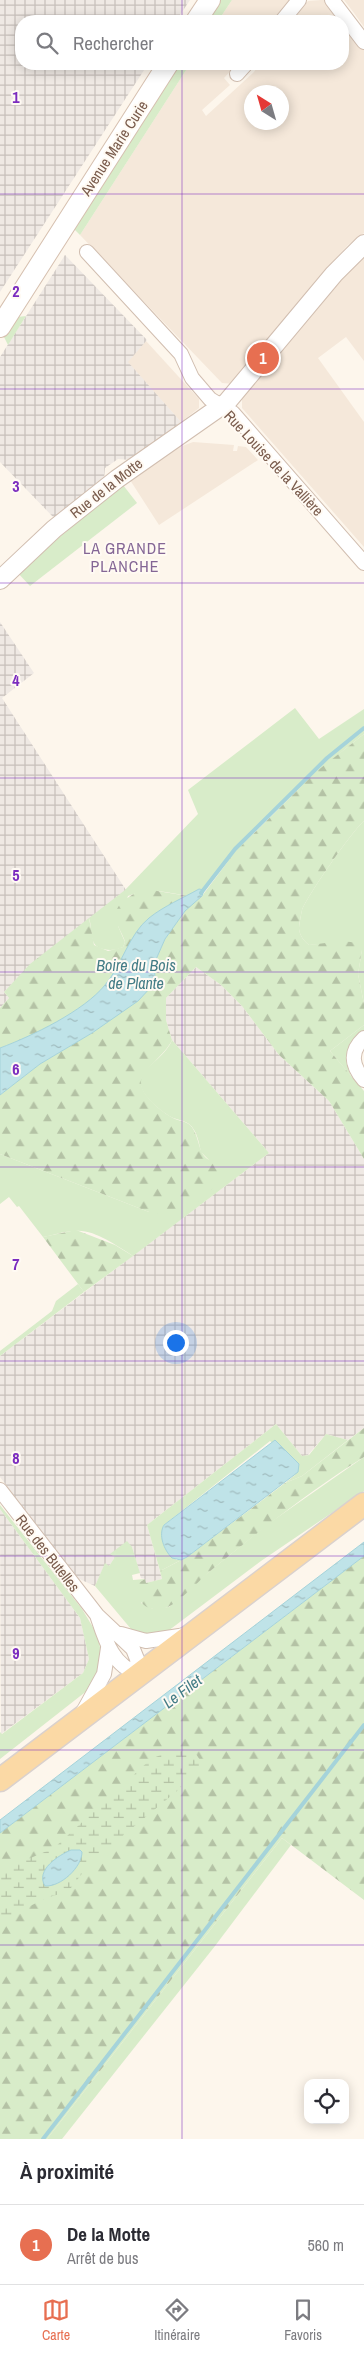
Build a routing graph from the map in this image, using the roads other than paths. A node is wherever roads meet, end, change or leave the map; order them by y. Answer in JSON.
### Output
{"nodes":[{"id":1,"x":210,"y":0,"type":"edge"},
{"id":2,"x":299,"y":0,"type":"edge"},
{"id":3,"x":332,"y":0,"type":"edge"},
{"id":4,"x":200,"y":15,"type":"edge"},
{"id":5,"x":287,"y":15,"type":"edge"},
{"id":6,"x":343,"y":15,"type":"edge"},
{"id":7,"x":349,"y":22,"type":"edge"},
{"id":8,"x":364,"y":42,"type":"edge"},
{"id":9,"x":164,"y":70,"type":"edge"},
{"id":10,"x":364,"y":244,"type":"edge"},
{"id":11,"x":87,"y":252,"type":"dead end"},
{"id":12,"x":0,"y":327,"type":"edge"},
{"id":13,"x":221,"y":407,"type":"junction"},
{"id":14,"x":364,"y":563,"type":"edge"},
{"id":15,"x":0,"y":580,"type":"edge"},
{"id":16,"x":364,"y":1038,"type":"edge"},
{"id":17,"x":364,"y":1080,"type":"edge"},
{"id":18,"x":0,"y":1490,"type":"edge"},
{"id":19,"x":364,"y":1504,"type":"edge"},
{"id":20,"x":96,"y":1615,"type":"junction"},
{"id":21,"x":118,"y":1633,"type":"junction"},
{"id":22,"x":192,"y":1634,"type":"junction"},
{"id":23,"x":108,"y":1648,"type":"junction"},
{"id":24,"x":139,"y":1674,"type":"junction"},
{"id":25,"x":78,"y":1720,"type":"junction"},
{"id":26,"x":0,"y":1780,"type":"edge"}],
"edges":[{"from":1,"to":4,"type":"main road"},
{"from":2,"to":5,"type":"street"},
{"from":3,"to":6,"type":"street"},
{"from":7,"to":8,"type":"street"},
{"from":9,"to":12,"type":"main road","name":"Avenue Marie Curie"},
{"from":10,"to":13,"type":"street","name":"Rue de la Motte"},
{"from":11,"to":13,"type":"street","name":"Rue Louise de la Vallière"},
{"from":13,"to":14,"type":"street","name":"Rue Louise de la Vallière"},
{"from":13,"to":15,"type":"street","name":"Rue de la Motte"},
{"from":16,"to":17,"type":"street"},
{"from":18,"to":20,"type":"street","name":"Rue des Butelles"},
{"from":19,"to":22,"type":"main road"},
{"from":20,"to":21,"type":"street","name":"Rue des Butelles"},
{"from":20,"to":23,"type":"street","name":"Rue des Butelles"},
{"from":21,"to":22,"type":"street","name":"Rue des Butelles"},
{"from":21,"to":24,"type":"street","name":"Rue des Butelles"},
{"from":22,"to":24,"type":"main road"},
{"from":23,"to":24,"type":"street","name":"Rue des Butelles"},
{"from":23,"to":25,"type":"street","name":"Rue des Butelles"},
{"from":24,"to":25,"type":"main road"},
{"from":25,"to":26,"type":"main road"}]}
